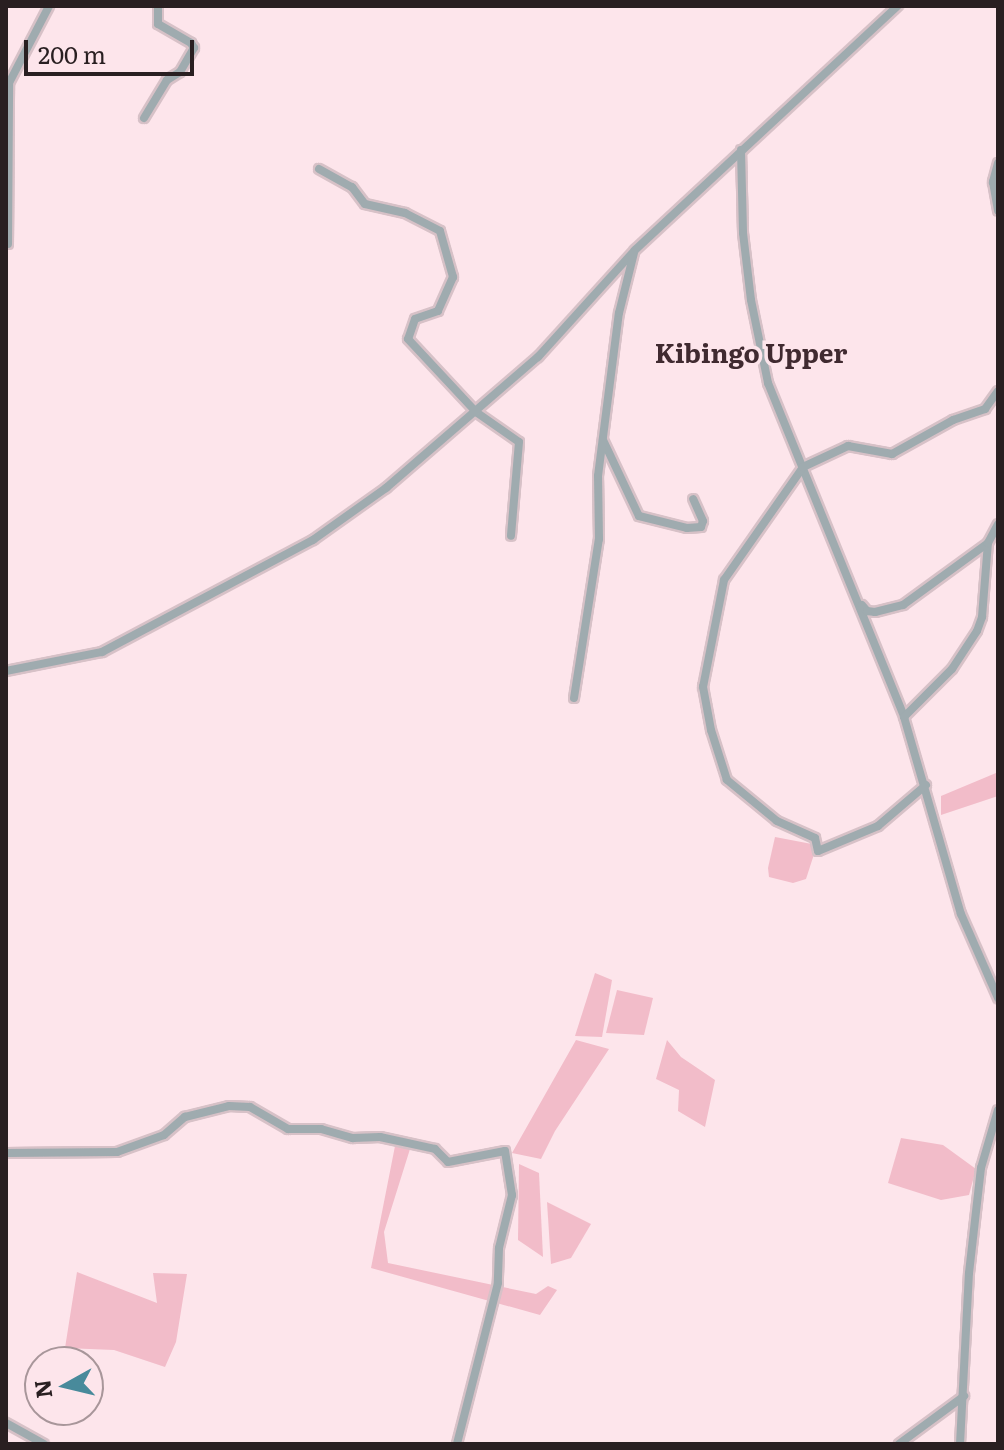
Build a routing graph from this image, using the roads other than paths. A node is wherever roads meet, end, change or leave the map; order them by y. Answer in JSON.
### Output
{"nodes":[{"id":1,"x":49,"y":6,"type":"edge"},
{"id":2,"x":158,"y":6,"type":"edge"},
{"id":3,"x":898,"y":6,"type":"edge"},
{"id":4,"x":144,"y":118,"type":"dead end"},
{"id":5,"x":741,"y":150,"type":"junction"},
{"id":6,"x":998,"y":163,"type":"edge"},
{"id":7,"x":319,"y":169,"type":"dead end"},
{"id":8,"x":998,"y":211,"type":"edge"},
{"id":9,"x":8,"y":244,"type":"edge"},
{"id":10,"x":635,"y":250,"type":"junction"},
{"id":11,"x":998,"y":391,"type":"edge"},
{"id":12,"x":476,"y":412,"type":"junction"},
{"id":13,"x":603,"y":439,"type":"junction"},
{"id":14,"x":803,"y":467,"type":"junction"},
{"id":15,"x":693,"y":499,"type":"dead end"},
{"id":16,"x":998,"y":524,"type":"edge"},
{"id":17,"x":511,"y":536,"type":"dead end"},
{"id":18,"x":988,"y":543,"type":"junction"},
{"id":19,"x":859,"y":601,"type":"junction"},
{"id":20,"x":6,"y":671,"type":"edge"},
{"id":21,"x":574,"y":698,"type":"dead end"},
{"id":22,"x":904,"y":717,"type":"junction"},
{"id":23,"x":926,"y":785,"type":"junction"},
{"id":24,"x":998,"y":998,"type":"edge"},
{"id":25,"x":998,"y":1110,"type":"edge"},
{"id":26,"x":6,"y":1153,"type":"edge"},
{"id":27,"x":965,"y":1396,"type":"junction"},
{"id":28,"x":6,"y":1423,"type":"edge"},
{"id":29,"x":44,"y":1444,"type":"edge"},
{"id":30,"x":457,"y":1444,"type":"edge"},
{"id":31,"x":899,"y":1444,"type":"edge"},
{"id":32,"x":960,"y":1444,"type":"edge"}],
"edges":[{"from":1,"to":9,"type":"street"},
{"from":2,"to":4,"type":"street"},
{"from":3,"to":5,"type":"street"},
{"from":5,"to":10,"type":"street"},
{"from":5,"to":14,"type":"street"},
{"from":6,"to":8,"type":"street"},
{"from":7,"to":12,"type":"street"},
{"from":10,"to":12,"type":"street"},
{"from":10,"to":13,"type":"street"},
{"from":11,"to":14,"type":"street"},
{"from":12,"to":17,"type":"street"},
{"from":12,"to":20,"type":"street"},
{"from":13,"to":15,"type":"street"},
{"from":13,"to":21,"type":"street"},
{"from":14,"to":19,"type":"street"},
{"from":14,"to":23,"type":"street"},
{"from":16,"to":18,"type":"street"},
{"from":18,"to":19,"type":"street"},
{"from":18,"to":22,"type":"street"},
{"from":19,"to":22,"type":"street"},
{"from":22,"to":23,"type":"street"},
{"from":23,"to":24,"type":"street"},
{"from":25,"to":27,"type":"street"},
{"from":26,"to":30,"type":"street"},
{"from":27,"to":31,"type":"street"},
{"from":27,"to":32,"type":"street"},
{"from":28,"to":29,"type":"street"}]}
